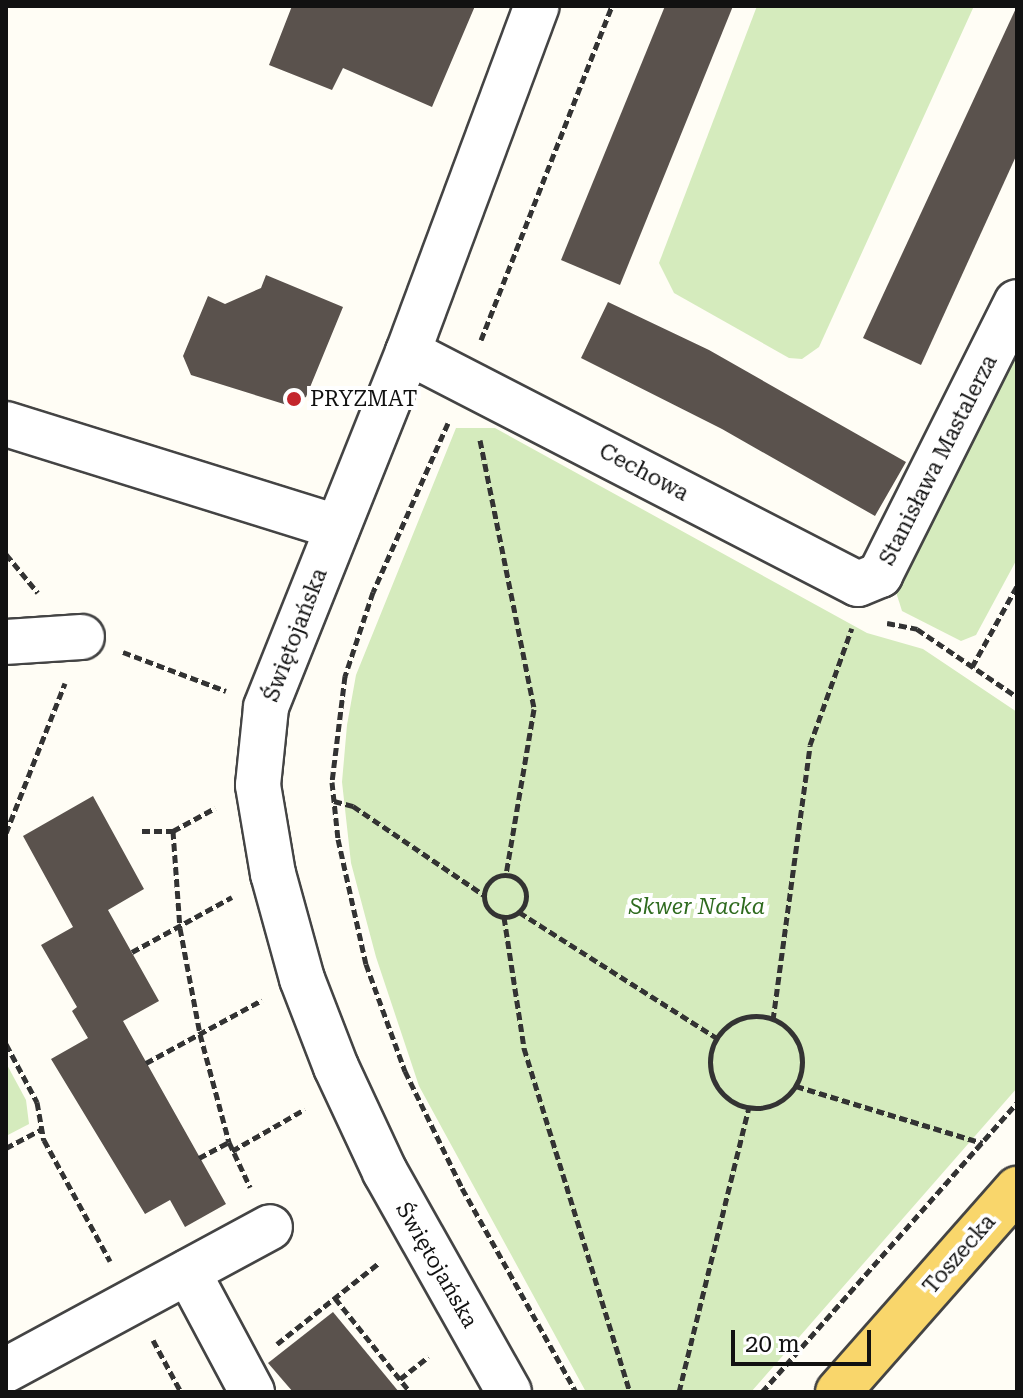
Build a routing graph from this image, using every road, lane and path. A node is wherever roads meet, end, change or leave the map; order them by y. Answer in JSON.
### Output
{"nodes":[{"id":1,"x":537,"y":6,"type":"edge"},
{"id":2,"x":612,"y":6,"type":"edge"},
{"id":3,"x":1017,"y":302,"type":"edge"},
{"id":4,"x":408,"y":352,"type":"junction"},
{"id":5,"x":468,"y":379,"type":"junction"},
{"id":6,"x":6,"y":424,"type":"edge"},
{"id":7,"x":477,"y":428,"type":"dead end"},
{"id":8,"x":337,"y":527,"type":"junction"},
{"id":9,"x":880,"y":575,"type":"joint"},
{"id":10,"x":1017,"y":586,"type":"edge"},
{"id":11,"x":857,"y":616,"type":"dead end"},
{"id":12,"x":917,"y":629,"type":"dead end"},
{"id":13,"x":82,"y":637,"type":"joint"},
{"id":14,"x":6,"y":642,"type":"edge"},
{"id":15,"x":972,"y":667,"type":"junction"},
{"id":16,"x":1017,"y":697,"type":"edge"},
{"id":17,"x":334,"y":801,"type":"junction"},
{"id":18,"x":223,"y":804,"type":"dead end"},
{"id":19,"x":142,"y":831,"type":"dead end"},
{"id":20,"x":173,"y":831,"type":"junction"},
{"id":21,"x":6,"y":833,"type":"edge"},
{"id":22,"x":506,"y":875,"type":"junction"},
{"id":23,"x":240,"y":893,"type":"dead end"},
{"id":24,"x":484,"y":895,"type":"junction"},
{"id":25,"x":519,"y":912,"type":"junction"},
{"id":26,"x":504,"y":917,"type":"junction"},
{"id":27,"x":180,"y":928,"type":"junction"},
{"id":28,"x":132,"y":952,"type":"dead end"},
{"id":29,"x":265,"y":999,"type":"dead end"},
{"id":30,"x":773,"y":1020,"type":"junction"},
{"id":31,"x":200,"y":1034,"type":"junction"},
{"id":32,"x":717,"y":1038,"type":"junction"},
{"id":33,"x":6,"y":1044,"type":"edge"},
{"id":34,"x":146,"y":1063,"type":"dead end"},
{"id":35,"x":796,"y":1086,"type":"junction"},
{"id":36,"x":1017,"y":1103,"type":"edge"},
{"id":37,"x":749,"y":1108,"type":"junction"},
{"id":38,"x":305,"y":1109,"type":"dead end"},
{"id":39,"x":42,"y":1129,"type":"junction"},
{"id":40,"x":229,"y":1142,"type":"junction"},
{"id":41,"x":982,"y":1143,"type":"junction"},
{"id":42,"x":6,"y":1148,"type":"edge"},
{"id":43,"x":232,"y":1151,"type":"junction"},
{"id":44,"x":199,"y":1158,"type":"dead end"},
{"id":45,"x":1011,"y":1209,"type":"edge"},
{"id":46,"x":270,"y":1227,"type":"joint"},
{"id":47,"x":379,"y":1263,"type":"dead end"},
{"id":48,"x":188,"y":1272,"type":"junction"},
{"id":49,"x":335,"y":1298,"type":"junction"},
{"id":50,"x":133,"y":1302,"type":"junction"},
{"id":51,"x":428,"y":1357,"type":"dead end"},
{"id":52,"x":6,"y":1370,"type":"edge"},
{"id":53,"x":400,"y":1379,"type":"junction"},
{"id":54,"x":247,"y":1382,"type":"edge"},
{"id":55,"x":181,"y":1392,"type":"edge"},
{"id":56,"x":410,"y":1392,"type":"edge"},
{"id":57,"x":509,"y":1392,"type":"edge"},
{"id":58,"x":576,"y":1392,"type":"edge"},
{"id":59,"x":630,"y":1392,"type":"edge"},
{"id":60,"x":679,"y":1392,"type":"edge"},
{"id":61,"x":762,"y":1392,"type":"edge"},
{"id":62,"x":838,"y":1392,"type":"edge"}],
"edges":[{"from":1,"to":4,"type":"street","name":"Świętojańska"},
{"from":2,"to":5,"type":"path"},
{"from":3,"to":9,"type":"street","name":"Stanisława Mastalerza"},
{"from":4,"to":5,"type":"street","name":"Cechowa"},
{"from":4,"to":8,"type":"street","name":"Świętojańska"},
{"from":5,"to":9,"type":"street","name":"Cechowa"},
{"from":5,"to":17,"type":"path"},
{"from":6,"to":8,"type":"street"},
{"from":7,"to":22,"type":"path"},
{"from":8,"to":57,"type":"street","name":"Świętojańska"},
{"from":10,"to":15,"type":"path"},
{"from":11,"to":30,"type":"path"},
{"from":12,"to":15,"type":"path"},
{"from":13,"to":14,"type":"street"},
{"from":13,"to":21,"type":"path"},
{"from":15,"to":16,"type":"path"},
{"from":17,"to":24,"type":"path"},
{"from":17,"to":58,"type":"path"},
{"from":18,"to":20,"type":"path"},
{"from":19,"to":20,"type":"path"},
{"from":20,"to":27,"type":"path"},
{"from":22,"to":24,"type":"path"},
{"from":22,"to":25,"type":"path"},
{"from":23,"to":27,"type":"path"},
{"from":24,"to":26,"type":"path"},
{"from":25,"to":26,"type":"path"},
{"from":25,"to":32,"type":"path"},
{"from":26,"to":59,"type":"path"},
{"from":27,"to":28,"type":"path"},
{"from":27,"to":31,"type":"path"},
{"from":29,"to":31,"type":"path"},
{"from":30,"to":32,"type":"path"},
{"from":30,"to":35,"type":"path"},
{"from":31,"to":34,"type":"path"},
{"from":31,"to":40,"type":"path"},
{"from":32,"to":37,"type":"path"},
{"from":33,"to":39,"type":"path"},
{"from":35,"to":37,"type":"path"},
{"from":35,"to":41,"type":"path"},
{"from":36,"to":41,"type":"path"},
{"from":37,"to":60,"type":"path"},
{"from":38,"to":43,"type":"path"},
{"from":39,"to":42,"type":"path"},
{"from":39,"to":50,"type":"path"},
{"from":40,"to":43,"type":"path"},
{"from":40,"to":44,"type":"path"},
{"from":41,"to":61,"type":"path"},
{"from":43,"to":46,"type":"path"},
{"from":45,"to":62,"type":"main road","name":"Toszecka"},
{"from":46,"to":48,"type":"street"},
{"from":47,"to":49,"type":"path"},
{"from":48,"to":50,"type":"street"},
{"from":48,"to":54,"type":"street"},
{"from":49,"to":53,"type":"path"},
{"from":49,"to":54,"type":"path"},
{"from":50,"to":52,"type":"street"},
{"from":50,"to":55,"type":"path"},
{"from":51,"to":53,"type":"path"},
{"from":53,"to":56,"type":"path"}]}
